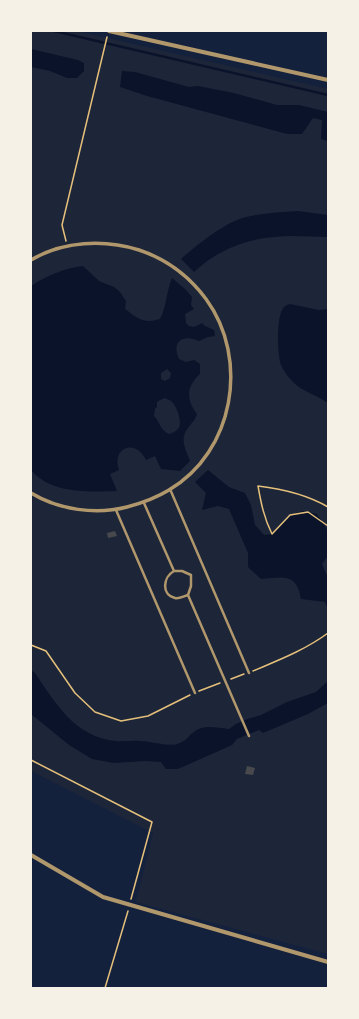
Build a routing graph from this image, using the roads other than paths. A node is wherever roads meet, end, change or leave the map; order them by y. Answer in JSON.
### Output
{"nodes":[{"id":1,"x":109,"y":31,"type":"edge"},
{"id":2,"x":328,"y":80,"type":"edge"},
{"id":3,"x":31,"y":260,"type":"edge"},
{"id":4,"x":170,"y":489,"type":"junction"},
{"id":5,"x":31,"y":493,"type":"edge"},
{"id":6,"x":144,"y":503,"type":"junction"},
{"id":7,"x":116,"y":510,"type":"junction"},
{"id":8,"x":174,"y":571,"type":"junction"},
{"id":9,"x":188,"y":595,"type":"junction"},
{"id":10,"x":249,"y":673,"type":"road end"},
{"id":11,"x":194,"y":693,"type":"road end"},
{"id":12,"x":249,"y":736,"type":"dead end"},
{"id":13,"x":31,"y":855,"type":"edge"},
{"id":14,"x":328,"y":962,"type":"edge"}],
"edges":[{"from":1,"to":2,"type":"street"},
{"from":3,"to":4,"type":"street"},
{"from":4,"to":6,"type":"street"},
{"from":4,"to":10,"type":"lane"},
{"from":5,"to":7,"type":"street"},
{"from":6,"to":7,"type":"street"},
{"from":6,"to":8,"type":"lane"},
{"from":7,"to":11,"type":"lane"},
{"from":8,"to":9,"type":"lane"},
{"from":8,"to":9,"type":"lane"},
{"from":9,"to":12,"type":"lane"},
{"from":13,"to":14,"type":"street"}]}
